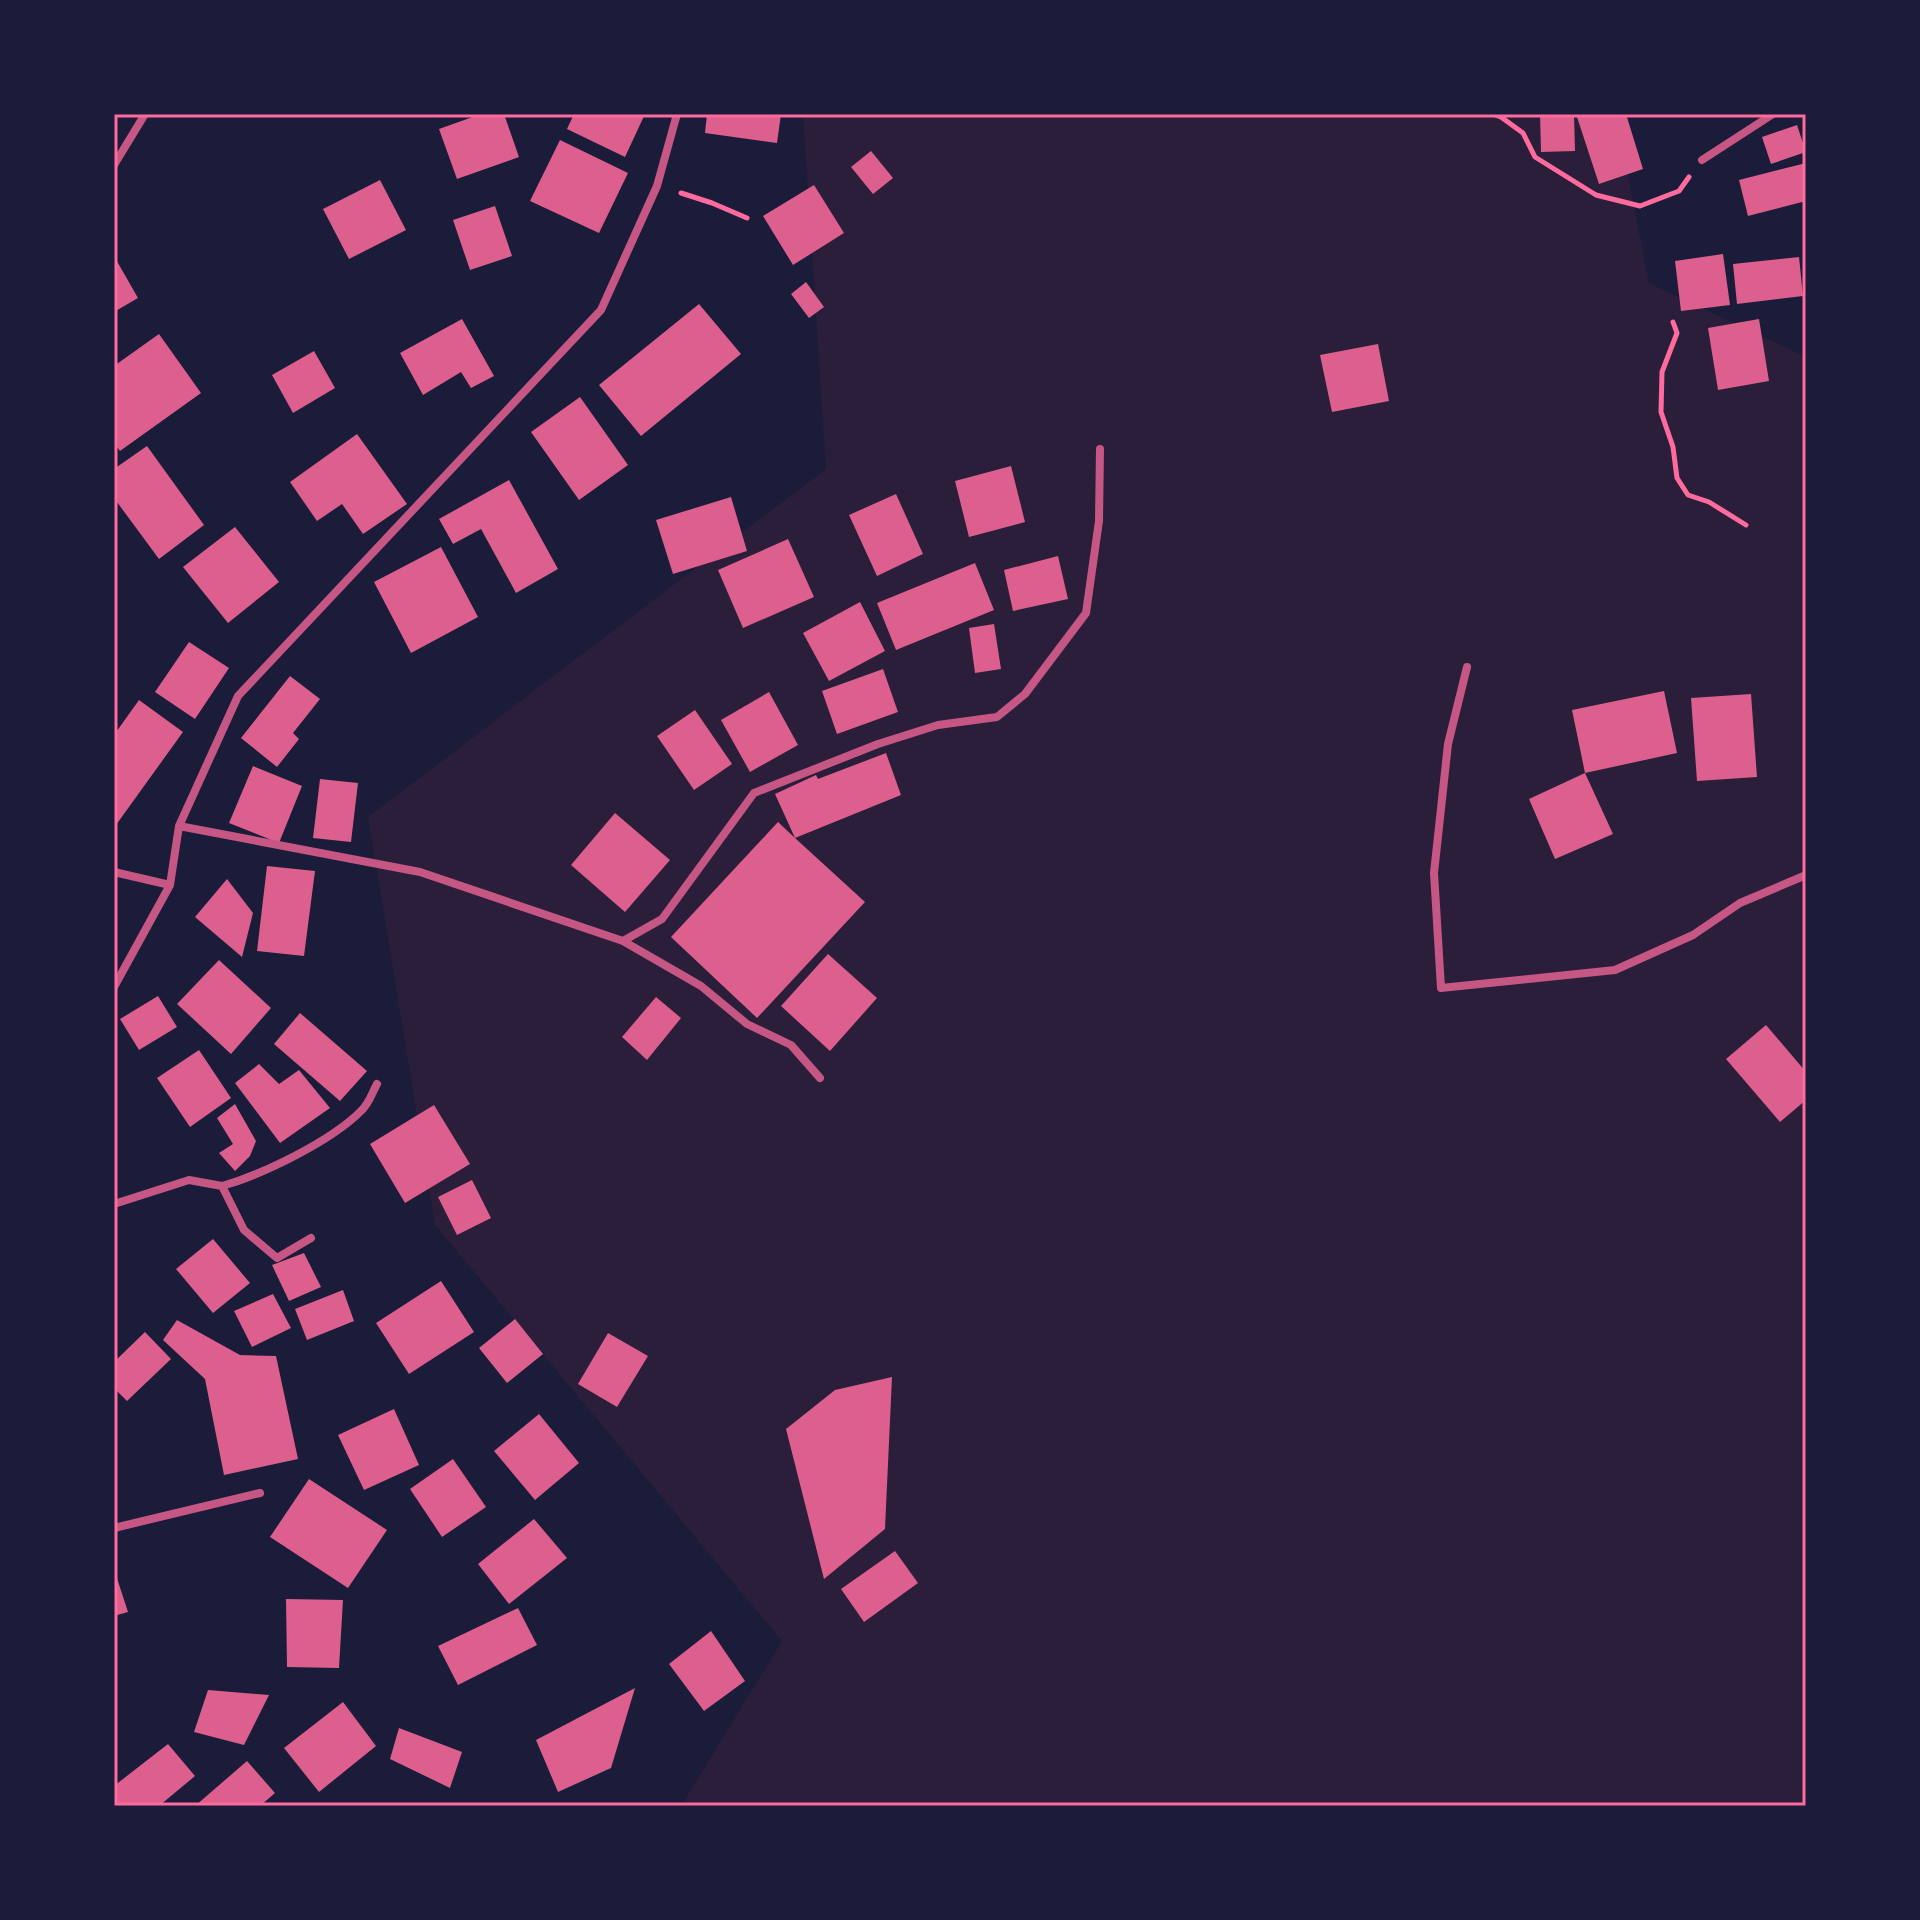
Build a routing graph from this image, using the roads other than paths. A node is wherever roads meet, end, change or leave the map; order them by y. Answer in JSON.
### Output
{"nodes":[{"id":1,"x":145,"y":114,"type":"edge"},
{"id":2,"x":677,"y":114,"type":"edge"},
{"id":3,"x":1773,"y":114,"type":"edge"},
{"id":4,"x":1702,"y":160,"type":"road end"},
{"id":5,"x":114,"y":165,"type":"edge"},
{"id":6,"x":1100,"y":449,"type":"dead end"},
{"id":7,"x":1467,"y":667,"type":"dead end"},
{"id":8,"x":179,"y":826,"type":"junction"},
{"id":9,"x":114,"y":872,"type":"edge"},
{"id":10,"x":1806,"y":875,"type":"edge"},
{"id":11,"x":170,"y":885,"type":"junction"},
{"id":12,"x":623,"y":941,"type":"junction"},
{"id":13,"x":114,"y":987,"type":"edge"},
{"id":14,"x":820,"y":1078,"type":"dead end"},
{"id":15,"x":377,"y":1084,"type":"dead end"},
{"id":16,"x":222,"y":1186,"type":"junction"},
{"id":17,"x":114,"y":1204,"type":"edge"},
{"id":18,"x":311,"y":1238,"type":"dead end"},
{"id":19,"x":260,"y":1493,"type":"dead end"},
{"id":20,"x":114,"y":1528,"type":"edge"}],
"edges":[{"from":1,"to":5,"type":"street"},
{"from":2,"to":8,"type":"street"},
{"from":3,"to":4,"type":"street"},
{"from":6,"to":12,"type":"street"},
{"from":7,"to":10,"type":"street"},
{"from":8,"to":11,"type":"street"},
{"from":8,"to":12,"type":"street"},
{"from":9,"to":11,"type":"street"},
{"from":11,"to":13,"type":"street"},
{"from":12,"to":14,"type":"street"},
{"from":15,"to":16,"type":"street"},
{"from":16,"to":17,"type":"street"},
{"from":16,"to":18,"type":"street"},
{"from":19,"to":20,"type":"street"}]}
